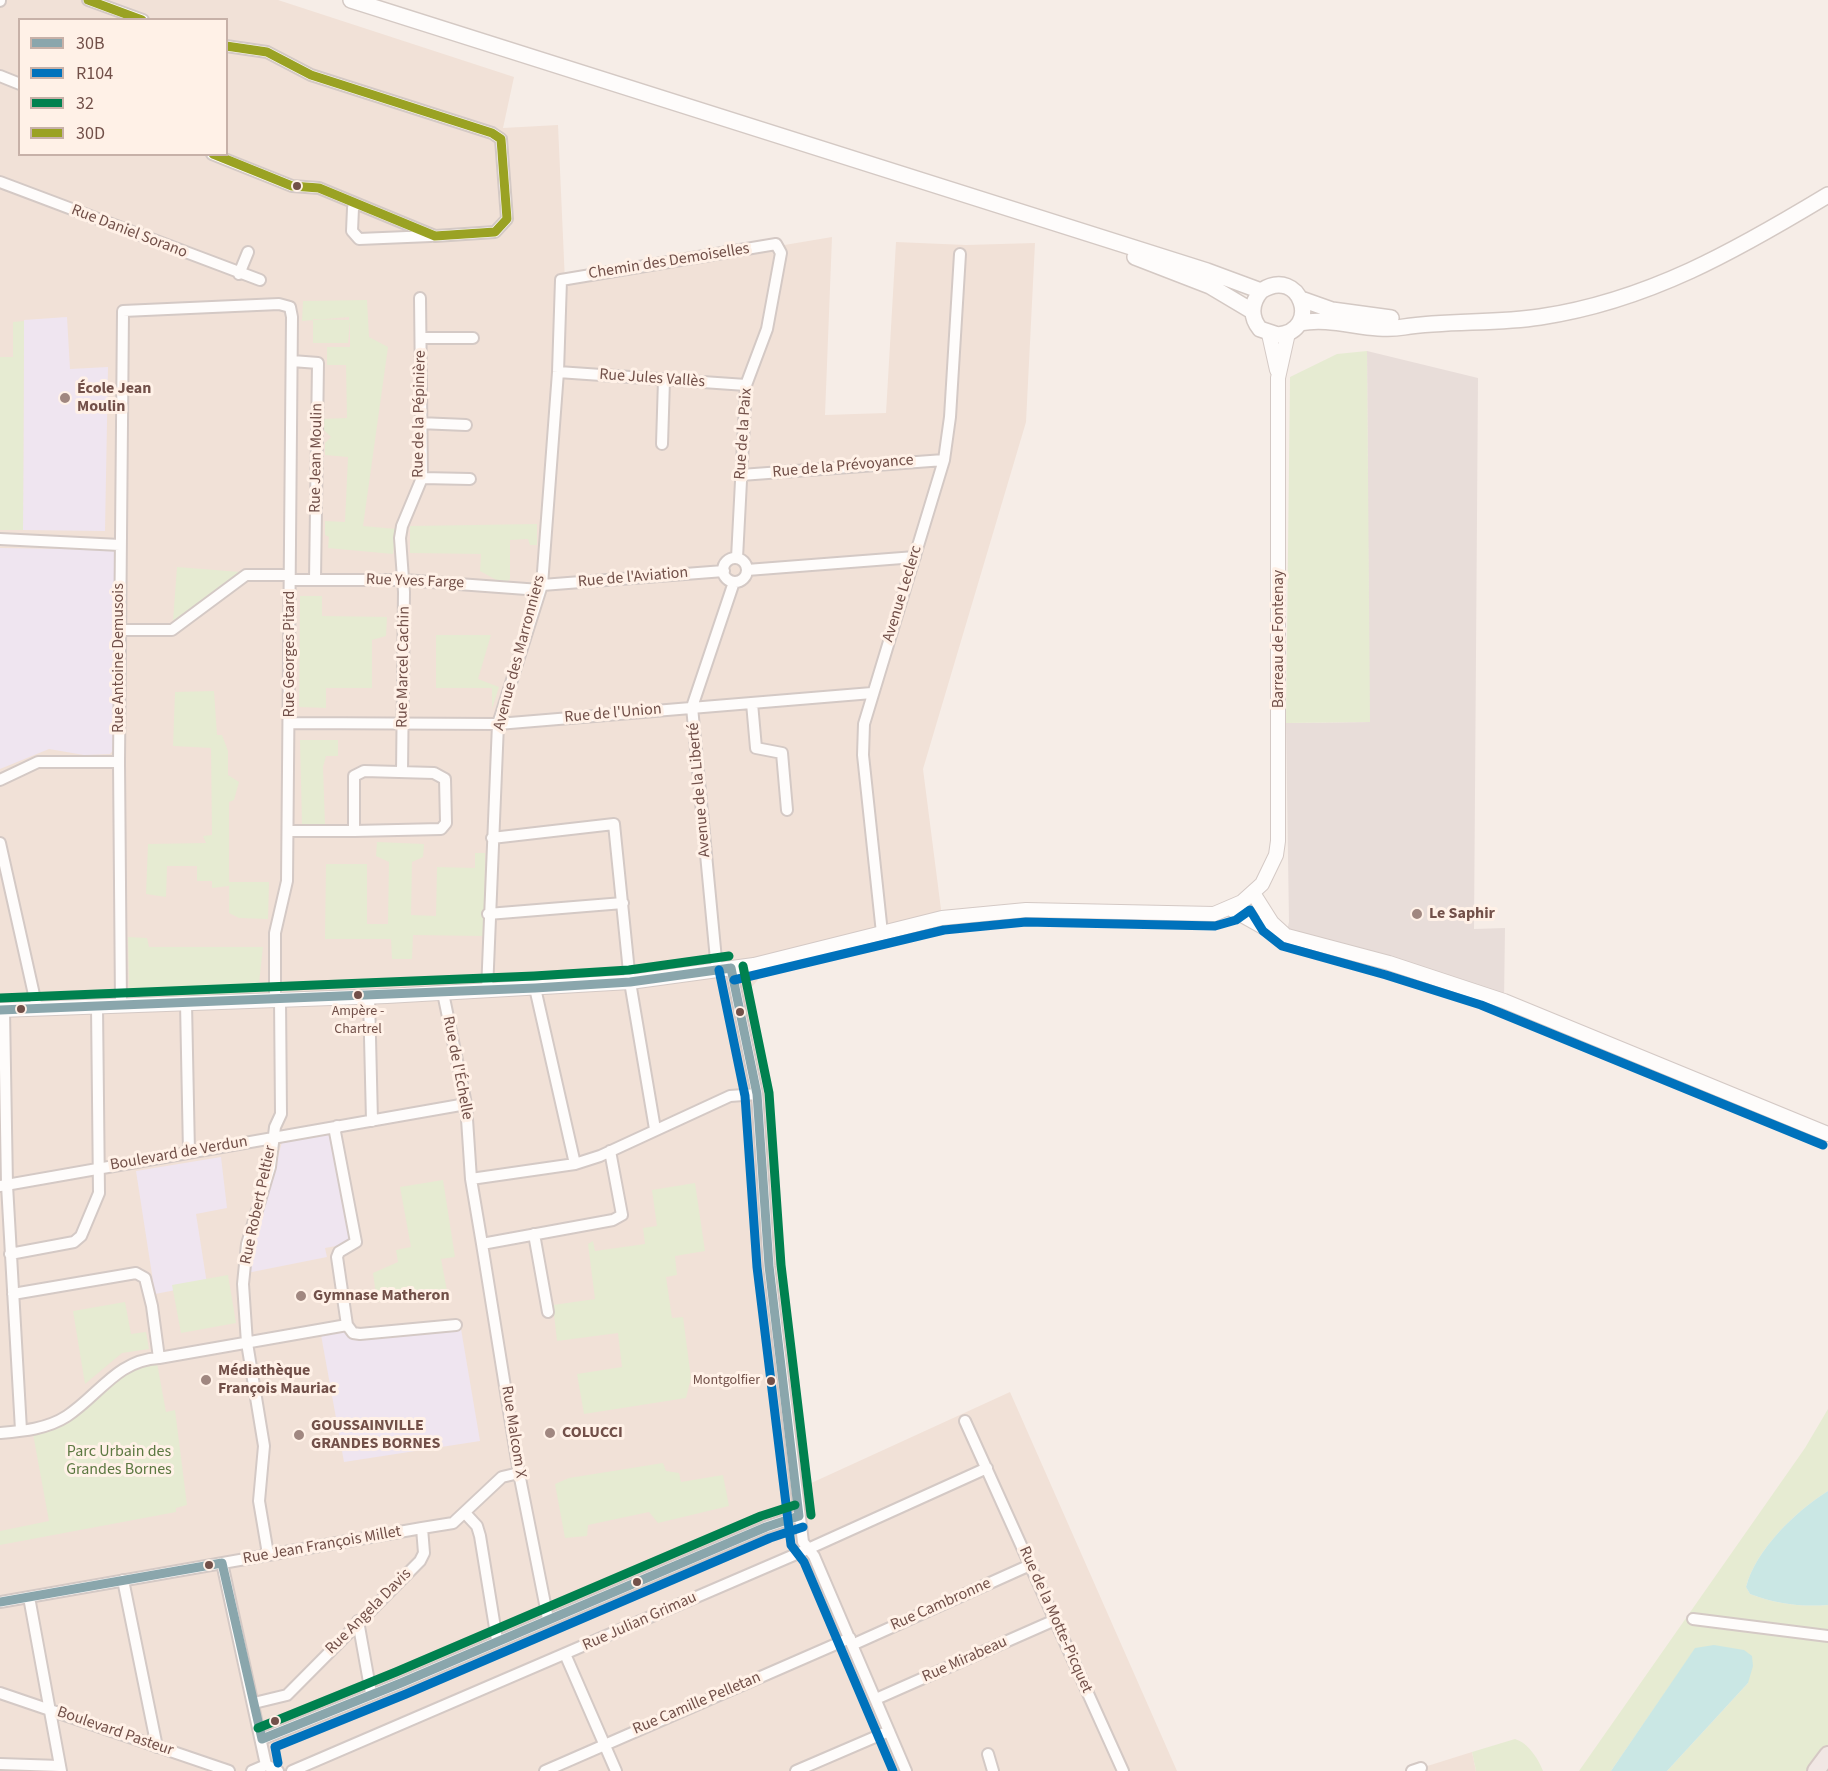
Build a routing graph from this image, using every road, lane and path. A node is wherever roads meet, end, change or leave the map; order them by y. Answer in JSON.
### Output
{"nodes":[{"id":1,"x":88,"y":0,"type":"edge"},
{"id":2,"x":351,"y":0,"type":"edge"},
{"id":3,"x":138,"y":18,"type":"edge"},
{"id":4,"x":228,"y":46,"type":"edge"},
{"id":5,"x":0,"y":76,"type":"edge"},
{"id":6,"x":18,"y":83,"type":"edge"},
{"id":7,"x":217,"y":156,"type":"edge"},
{"id":8,"x":0,"y":182,"type":"edge"},
{"id":9,"x":1828,"y":195,"type":"edge"},
{"id":10,"x":357,"y":204,"type":"junction"},
{"id":11,"x":1048,"y":223,"type":"junction"},
{"id":12,"x":435,"y":236,"type":"junction"},
{"id":13,"x":776,"y":244,"type":"joint"},
{"id":14,"x":248,"y":252,"type":"dead end"},
{"id":15,"x":960,"y":254,"type":"dead end"},
{"id":16,"x":239,"y":274,"type":"junction"},
{"id":17,"x":260,"y":280,"type":"dead end"},
{"id":18,"x":561,"y":280,"type":"joint"},
{"id":19,"x":1261,"y":291,"type":"junction"},
{"id":20,"x":420,"y":298,"type":"dead end"},
{"id":21,"x":1301,"y":299,"type":"junction"},
{"id":22,"x":123,"y":311,"type":"joint"},
{"id":23,"x":1252,"y":311,"type":"junction"},
{"id":24,"x":1421,"y":323,"type":"junction"},
{"id":25,"x":1294,"y":328,"type":"junction"},
{"id":26,"x":1269,"y":334,"type":"junction"},
{"id":27,"x":421,"y":338,"type":"junction"},
{"id":28,"x":473,"y":338,"type":"dead end"},
{"id":29,"x":292,"y":361,"type":"junction"},
{"id":30,"x":558,"y":372,"type":"junction"},
{"id":31,"x":1278,"y":378,"type":"junction"},
{"id":32,"x":664,"y":380,"type":"junction"},
{"id":33,"x":746,"y":385,"type":"junction"},
{"id":34,"x":419,"y":423,"type":"junction"},
{"id":35,"x":466,"y":425,"type":"dead end"},
{"id":36,"x":662,"y":444,"type":"dead end"},
{"id":37,"x":944,"y":460,"type":"junction"},
{"id":38,"x":741,"y":475,"type":"junction"},
{"id":39,"x":422,"y":478,"type":"junction"},
{"id":40,"x":471,"y":479,"type":"dead end"},
{"id":41,"x":402,"y":526,"type":"joint"},
{"id":42,"x":0,"y":539,"type":"edge"},
{"id":43,"x":120,"y":544,"type":"junction"},
{"id":44,"x":915,"y":557,"type":"junction"},
{"id":45,"x":737,"y":558,"type":"junction"},
{"id":46,"x":747,"y":570,"type":"junction"},
{"id":47,"x":724,"y":571,"type":"junction"},
{"id":48,"x":289,"y":578,"type":"junction"},
{"id":49,"x":315,"y":580,"type":"junction"},
{"id":50,"x":404,"y":580,"type":"junction"},
{"id":51,"x":734,"y":582,"type":"junction"},
{"id":52,"x":541,"y":587,"type":"junction"},
{"id":53,"x":120,"y":630,"type":"junction"},
{"id":54,"x":872,"y":693,"type":"junction"},
{"id":55,"x":752,"y":703,"type":"junction"},
{"id":56,"x":692,"y":707,"type":"junction"},
{"id":57,"x":290,"y":723,"type":"junction"},
{"id":58,"x":403,"y":724,"type":"junction"},
{"id":59,"x":498,"y":724,"type":"junction"},
{"id":60,"x":119,"y":762,"type":"junction"},
{"id":61,"x":402,"y":772,"type":"junction"},
{"id":62,"x":0,"y":780,"type":"edge"},
{"id":63,"x":787,"y":810,"type":"dead end"},
{"id":64,"x":288,"y":831,"type":"junction"},
{"id":65,"x":354,"y":831,"type":"junction"},
{"id":66,"x":492,"y":838,"type":"junction"},
{"id":67,"x":0,"y":843,"type":"edge"},
{"id":68,"x":1253,"y":893,"type":"junction"},
{"id":69,"x":623,"y":903,"type":"junction"},
{"id":70,"x":1232,"y":909,"type":"junction"},
{"id":71,"x":488,"y":914,"type":"junction"},
{"id":72,"x":882,"y":933,"type":"junction"},
{"id":73,"x":1286,"y":935,"type":"junction"},
{"id":74,"x":731,"y":968,"type":"junction"},
{"id":75,"x":717,"y":970,"type":"junction"},
{"id":76,"x":630,"y":982,"type":"junction"},
{"id":77,"x":535,"y":988,"type":"junction"},
{"id":78,"x":486,"y":991,"type":"junction"},
{"id":79,"x":443,"y":993,"type":"junction"},
{"id":80,"x":369,"y":996,"type":"junction"},
{"id":81,"x":277,"y":1000,"type":"junction"},
{"id":82,"x":186,"y":1003,"type":"junction"},
{"id":83,"x":121,"y":1005,"type":"junction"},
{"id":84,"x":97,"y":1006,"type":"junction"},
{"id":85,"x":37,"y":1008,"type":"junction"},
{"id":86,"x":2,"y":1010,"type":"edge"},
{"id":87,"x":757,"y":1094,"type":"junction"},
{"id":88,"x":466,"y":1104,"type":"junction"},
{"id":89,"x":372,"y":1121,"type":"junction"},
{"id":90,"x":337,"y":1126,"type":"junction"},
{"id":91,"x":655,"y":1129,"type":"junction"},
{"id":92,"x":1828,"y":1134,"type":"edge"},
{"id":93,"x":273,"y":1137,"type":"junction"},
{"id":94,"x":610,"y":1152,"type":"junction"},
{"id":95,"x":189,"y":1153,"type":"junction"},
{"id":96,"x":575,"y":1164,"type":"junction"},
{"id":97,"x":99,"y":1168,"type":"junction"},
{"id":98,"x":471,"y":1179,"type":"junction"},
{"id":99,"x":4,"y":1186,"type":"edge"},
{"id":100,"x":534,"y":1234,"type":"junction"},
{"id":101,"x":482,"y":1244,"type":"junction"},
{"id":102,"x":10,"y":1254,"type":"junction"},
{"id":103,"x":13,"y":1294,"type":"junction"},
{"id":104,"x":548,"y":1312,"type":"dead end"},
{"id":105,"x":347,"y":1325,"type":"junction"},
{"id":106,"x":456,"y":1325,"type":"dead end"},
{"id":107,"x":247,"y":1343,"type":"junction"},
{"id":108,"x":159,"y":1358,"type":"junction"},
{"id":109,"x":965,"y":1421,"type":"dead end"},
{"id":110,"x":21,"y":1430,"type":"junction"},
{"id":111,"x":0,"y":1433,"type":"edge"},
{"id":112,"x":987,"y":1468,"type":"junction"},
{"id":113,"x":519,"y":1473,"type":"junction"},
{"id":114,"x":465,"y":1512,"type":"junction"},
{"id":115,"x":799,"y":1516,"type":"junction"},
{"id":116,"x":422,"y":1528,"type":"junction"},
{"id":117,"x":808,"y":1549,"type":"junction"},
{"id":118,"x":268,"y":1554,"type":"junction"},
{"id":119,"x":222,"y":1563,"type":"junction"},
{"id":120,"x":1030,"y":1565,"type":"junction"},
{"id":121,"x":123,"y":1580,"type":"junction"},
{"id":122,"x":29,"y":1597,"type":"junction"},
{"id":123,"x":0,"y":1602,"type":"edge"},
{"id":124,"x":548,"y":1619,"type":"junction"},
{"id":125,"x":1693,"y":1619,"type":"dead end"},
{"id":126,"x":1055,"y":1620,"type":"junction"},
{"id":127,"x":358,"y":1621,"type":"junction"},
{"id":128,"x":1828,"y":1636,"type":"edge"},
{"id":129,"x":497,"y":1640,"type":"junction"},
{"id":130,"x":851,"y":1641,"type":"junction"},
{"id":131,"x":565,"y":1654,"type":"junction"},
{"id":132,"x":0,"y":1693,"type":"edge"},
{"id":133,"x":371,"y":1693,"type":"junction"},
{"id":134,"x":876,"y":1699,"type":"junction"},
{"id":135,"x":254,"y":1703,"type":"junction"},
{"id":136,"x":51,"y":1710,"type":"junction"},
{"id":137,"x":889,"y":1731,"type":"junction"},
{"id":138,"x":262,"y":1739,"type":"junction"},
{"id":139,"x":605,"y":1745,"type":"junction"},
{"id":140,"x":157,"y":1747,"type":"junction"},
{"id":141,"x":988,"y":1754,"type":"dead end"},
{"id":142,"x":1828,"y":1755,"type":"edge"},
{"id":143,"x":0,"y":1764,"type":"edge"},
{"id":144,"x":266,"y":1765,"type":"junction"},
{"id":145,"x":61,"y":1768,"type":"edge"},
{"id":146,"x":230,"y":1771,"type":"edge"},
{"id":147,"x":252,"y":1771,"type":"edge"},
{"id":148,"x":278,"y":1771,"type":"edge"},
{"id":149,"x":292,"y":1771,"type":"edge"},
{"id":150,"x":545,"y":1771,"type":"edge"},
{"id":151,"x":615,"y":1771,"type":"edge"},
{"id":152,"x":796,"y":1771,"type":"edge"},
{"id":153,"x":906,"y":1771,"type":"edge"},
{"id":154,"x":993,"y":1771,"type":"edge"},
{"id":155,"x":1122,"y":1771,"type":"edge"},
{"id":156,"x":1816,"y":1771,"type":"edge"}],
"edges":[{"from":1,"to":3,"type":"street"},
{"from":2,"to":11,"type":"main road"},
{"from":4,"to":12,"type":"street"},
{"from":5,"to":6,"type":"street"},
{"from":7,"to":10,"type":"street"},
{"from":8,"to":16,"type":"street","name":"Rue Daniel Sorano"},
{"from":9,"to":24,"type":"main road"},
{"from":10,"to":12,"type":"street"},
{"from":10,"to":12,"type":"street"},
{"from":11,"to":19,"type":"main road"},
{"from":11,"to":23,"type":"main road"},
{"from":13,"to":18,"type":"street","name":"Chemin des Demoiselles"},
{"from":13,"to":33,"type":"street","name":"Rue de la Paix"},
{"from":14,"to":16,"type":"street"},
{"from":15,"to":37,"type":"street","name":"Avenue Leclerc"},
{"from":16,"to":17,"type":"street","name":"Rue Daniel Sorano"},
{"from":18,"to":30,"type":"street","name":"Avenue des Marronniers"},
{"from":19,"to":21,"type":"main road"},
{"from":19,"to":23,"type":"main road"},
{"from":20,"to":27,"type":"street","name":"Rue de la Pépinière"},
{"from":21,"to":24,"type":"main road"},
{"from":21,"to":25,"type":"main road"},
{"from":22,"to":29,"type":"street","name":"Rue Georges Pitard"},
{"from":22,"to":43,"type":"street","name":"Rue Antoine Demusois"},
{"from":23,"to":26,"type":"main road"},
{"from":24,"to":25,"type":"main road"},
{"from":25,"to":26,"type":"main road"},
{"from":25,"to":31,"type":"street","name":"Barreau de Fontenay"},
{"from":26,"to":31,"type":"street","name":"Barreau de Fontenay"},
{"from":27,"to":28,"type":"street"},
{"from":27,"to":34,"type":"street","name":"Rue de la Pépinière"},
{"from":29,"to":48,"type":"street","name":"Rue Georges Pitard"},
{"from":29,"to":49,"type":"street","name":"Rue Jean Moulin"},
{"from":30,"to":32,"type":"street","name":"Rue Jules Vallès"},
{"from":30,"to":52,"type":"street","name":"Avenue des Marronniers"},
{"from":31,"to":68,"type":"street","name":"Barreau de Fontenay"},
{"from":32,"to":33,"type":"street","name":"Rue Jules Vallès"},
{"from":32,"to":36,"type":"street"},
{"from":33,"to":38,"type":"street","name":"Rue de la Paix"},
{"from":34,"to":35,"type":"street"},
{"from":34,"to":39,"type":"street","name":"Rue de la Pépinière"},
{"from":37,"to":38,"type":"street","name":"Rue de la Prévoyance"},
{"from":37,"to":44,"type":"street","name":"Avenue Leclerc"},
{"from":38,"to":45,"type":"street","name":"Rue de la Paix"},
{"from":39,"to":40,"type":"street"},
{"from":39,"to":41,"type":"street","name":"Rue de la Pépinière"},
{"from":41,"to":50,"type":"street","name":"Rue Marcel Cachin"},
{"from":42,"to":43,"type":"street"},
{"from":43,"to":53,"type":"street","name":"Rue Antoine Demusois"},
{"from":44,"to":46,"type":"street"},
{"from":44,"to":54,"type":"street","name":"Avenue Leclerc"},
{"from":45,"to":46,"type":"street"},
{"from":45,"to":47,"type":"street"},
{"from":46,"to":51,"type":"street"},
{"from":47,"to":51,"type":"street"},
{"from":47,"to":52,"type":"street","name":"Rue de l'Aviation"},
{"from":48,"to":49,"type":"street","name":"Rue Yves Farge"},
{"from":48,"to":53,"type":"street","name":"Rue Yves Farge"},
{"from":48,"to":57,"type":"street","name":"Rue Georges Pitard"},
{"from":49,"to":50,"type":"street","name":"Rue Yves Farge"},
{"from":50,"to":52,"type":"street","name":"Rue Yves Farge"},
{"from":50,"to":58,"type":"street","name":"Rue Marcel Cachin"},
{"from":51,"to":56,"type":"street","name":"Avenue de la Liberté"},
{"from":52,"to":59,"type":"street","name":"Avenue des Marronniers"},
{"from":53,"to":60,"type":"street","name":"Rue Antoine Demusois"},
{"from":54,"to":55,"type":"street","name":"Rue de l'Union"},
{"from":54,"to":72,"type":"street","name":"Avenue Leclerc"},
{"from":55,"to":56,"type":"street","name":"Rue de l'Union"},
{"from":55,"to":63,"type":"street"},
{"from":56,"to":59,"type":"street","name":"Rue de l'Union"},
{"from":56,"to":75,"type":"street","name":"Avenue de la Liberté"},
{"from":57,"to":58,"type":"street","name":"Rue de l'Union"},
{"from":57,"to":64,"type":"street","name":"Rue Georges Pitard"},
{"from":58,"to":59,"type":"street","name":"Rue de l'Union"},
{"from":58,"to":61,"type":"street","name":"Rue Marcel Cachin"},
{"from":59,"to":66,"type":"street","name":"Avenue des Marronniers"},
{"from":60,"to":62,"type":"street"},
{"from":60,"to":83,"type":"street","name":"Rue Antoine Demusois"},
{"from":61,"to":65,"type":"street"},
{"from":61,"to":65,"type":"street"},
{"from":64,"to":65,"type":"street"},
{"from":64,"to":81,"type":"street","name":"Rue Georges Pitard"},
{"from":66,"to":69,"type":"street"},
{"from":66,"to":71,"type":"street","name":"Avenue des Marronniers"},
{"from":67,"to":85,"type":"street"},
{"from":68,"to":70,"type":"street","name":"Barreau de Fontenay"},
{"from":68,"to":73,"type":"street"},
{"from":69,"to":71,"type":"street"},
{"from":69,"to":76,"type":"street"},
{"from":70,"to":72,"type":"street"},
{"from":70,"to":73,"type":"street"},
{"from":71,"to":78,"type":"street","name":"Avenue des Marronniers"},
{"from":72,"to":74,"type":"street"},
{"from":73,"to":92,"type":"street"},
{"from":74,"to":75,"type":"street"},
{"from":74,"to":87,"type":"street"},
{"from":75,"to":76,"type":"street"},
{"from":76,"to":77,"type":"street"},
{"from":76,"to":91,"type":"street"},
{"from":77,"to":78,"type":"street"},
{"from":77,"to":96,"type":"street"},
{"from":78,"to":79,"type":"street"},
{"from":79,"to":80,"type":"street"},
{"from":79,"to":88,"type":"street","name":"Rue de l'Échelle"},
{"from":80,"to":81,"type":"street"},
{"from":80,"to":89,"type":"street"},
{"from":81,"to":82,"type":"street"},
{"from":81,"to":93,"type":"street","name":"Rue Robert Peltier"},
{"from":82,"to":83,"type":"street"},
{"from":82,"to":95,"type":"street"},
{"from":83,"to":84,"type":"street"},
{"from":84,"to":85,"type":"street"},
{"from":84,"to":97,"type":"street"},
{"from":85,"to":86,"type":"street"},
{"from":86,"to":99,"type":"street"},
{"from":87,"to":91,"type":"street"},
{"from":87,"to":115,"type":"street"},
{"from":88,"to":89,"type":"street","name":"Boulevard de Verdun"},
{"from":88,"to":98,"type":"street","name":"Rue de l'Échelle"},
{"from":89,"to":90,"type":"street","name":"Boulevard de Verdun"},
{"from":90,"to":93,"type":"street","name":"Boulevard de Verdun"},
{"from":90,"to":105,"type":"street"},
{"from":91,"to":94,"type":"street"},
{"from":93,"to":95,"type":"street","name":"Boulevard de Verdun"},
{"from":93,"to":107,"type":"street","name":"Rue Robert Peltier"},
{"from":94,"to":96,"type":"street"},
{"from":94,"to":100,"type":"street"},
{"from":95,"to":97,"type":"street","name":"Boulevard de Verdun"},
{"from":96,"to":98,"type":"street"},
{"from":97,"to":99,"type":"street","name":"Boulevard de Verdun"},
{"from":97,"to":102,"type":"street"},
{"from":98,"to":101,"type":"street","name":"Rue de l'Échelle"},
{"from":99,"to":102,"type":"street"},
{"from":100,"to":101,"type":"street"},
{"from":100,"to":104,"type":"street"},
{"from":101,"to":113,"type":"street","name":"Rue Malcom X"},
{"from":102,"to":103,"type":"street"},
{"from":103,"to":108,"type":"street"},
{"from":103,"to":110,"type":"street"},
{"from":105,"to":106,"type":"street"},
{"from":105,"to":107,"type":"street"},
{"from":107,"to":108,"type":"street"},
{"from":107,"to":118,"type":"street","name":"Rue Robert Peltier"},
{"from":108,"to":110,"type":"street"},
{"from":109,"to":112,"type":"street","name":"Rue de la Motte-Picquet"},
{"from":110,"to":111,"type":"street"},
{"from":112,"to":117,"type":"street","name":"Rue Julian Grimau"},
{"from":112,"to":120,"type":"street","name":"Rue de la Motte-Picquet"},
{"from":113,"to":114,"type":"street"},
{"from":113,"to":124,"type":"street","name":"Rue Malcom X"},
{"from":114,"to":116,"type":"street"},
{"from":114,"to":129,"type":"street"},
{"from":115,"to":117,"type":"street"},
{"from":115,"to":124,"type":"street"},
{"from":116,"to":118,"type":"street","name":"Rue Jean François Millet"},
{"from":116,"to":127,"type":"street","name":"Rue Angela Davis"},
{"from":117,"to":130,"type":"street"},
{"from":117,"to":131,"type":"street","name":"Rue Julian Grimau"},
{"from":118,"to":119,"type":"street","name":"Rue Jean François Millet"},
{"from":119,"to":121,"type":"street","name":"Rue Jean François Millet"},
{"from":119,"to":135,"type":"street"},
{"from":120,"to":126,"type":"street","name":"Rue de la Motte-Picquet"},
{"from":120,"to":130,"type":"street","name":"Rue Cambronne"},
{"from":121,"to":122,"type":"street","name":"Rue Jean François Millet"},
{"from":121,"to":140,"type":"street"},
{"from":122,"to":123,"type":"street","name":"Rue Jean François Millet"},
{"from":122,"to":136,"type":"street"},
{"from":124,"to":129,"type":"street"},
{"from":125,"to":128,"type":"street"},
{"from":126,"to":134,"type":"street","name":"Rue Mirabeau"},
{"from":126,"to":155,"type":"street","name":"Rue de la Motte-Picquet"},
{"from":127,"to":133,"type":"street"},
{"from":127,"to":135,"type":"street","name":"Rue Angela Davis"},
{"from":129,"to":133,"type":"street"},
{"from":130,"to":134,"type":"street"},
{"from":130,"to":139,"type":"street","name":"Rue Camille Pelletan"},
{"from":131,"to":139,"type":"street"},
{"from":131,"to":149,"type":"street","name":"Rue Julian Grimau"},
{"from":132,"to":136,"type":"street","name":"Boulevard Pasteur"},
{"from":133,"to":138,"type":"street"},
{"from":134,"to":137,"type":"street"},
{"from":135,"to":138,"type":"street"},
{"from":136,"to":140,"type":"street","name":"Boulevard Pasteur"},
{"from":136,"to":145,"type":"street"},
{"from":137,"to":152,"type":"street"},
{"from":137,"to":153,"type":"street"},
{"from":138,"to":144,"type":"street"},
{"from":139,"to":150,"type":"street","name":"Rue Camille Pelletan"},
{"from":139,"to":151,"type":"street"},
{"from":140,"to":146,"type":"street","name":"Boulevard Pasteur"},
{"from":141,"to":154,"type":"street"},
{"from":142,"to":156,"type":"highway"},
{"from":143,"to":145,"type":"street"},
{"from":144,"to":147,"type":"street"},
{"from":144,"to":148,"type":"street"}]}
